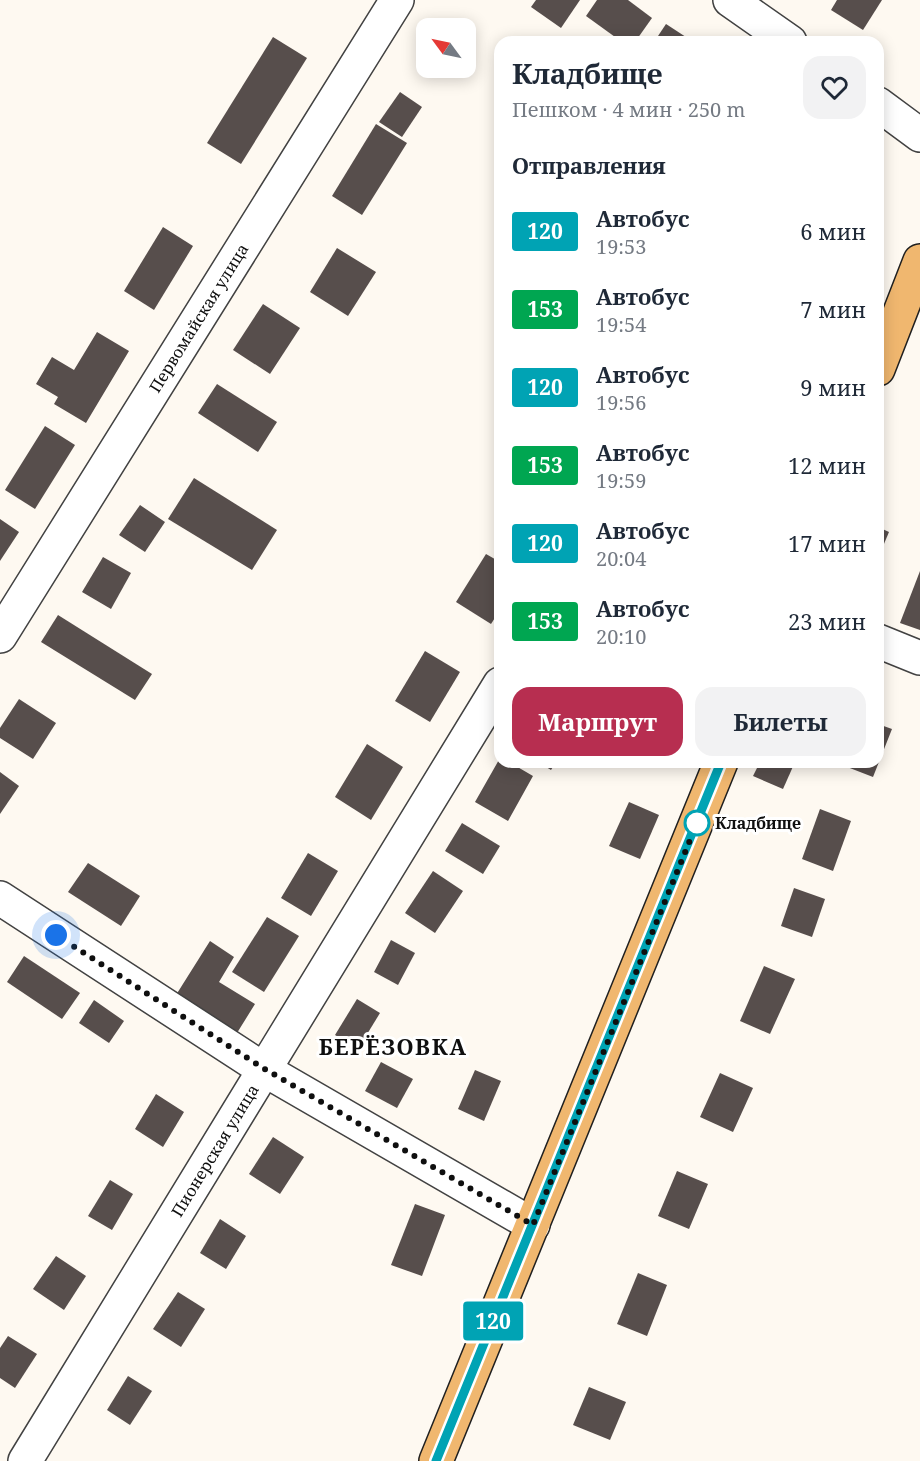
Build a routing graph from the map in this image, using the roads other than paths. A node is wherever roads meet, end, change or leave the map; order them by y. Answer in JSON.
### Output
{"nodes":[{"id":1,"x":397,"y":0,"type":"edge"},
{"id":2,"x":730,"y":0,"type":"edge"},
{"id":3,"x":781,"y":36,"type":"edge"},
{"id":4,"x":884,"y":108,"type":"edge"},
{"id":5,"x":920,"y":135,"type":"edge"},
{"id":6,"x":920,"y":261,"type":"edge"},
{"id":7,"x":884,"y":354,"type":"edge"},
{"id":8,"x":0,"y":636,"type":"edge"},
{"id":9,"x":884,"y":643,"type":"edge"},
{"id":10,"x":920,"y":658,"type":"edge"},
{"id":11,"x":494,"y":694,"type":"edge"},
{"id":12,"x":719,"y":768,"type":"edge"},
{"id":13,"x":0,"y":898,"type":"edge"},
{"id":14,"x":263,"y":1068,"type":"junction"},
{"id":15,"x":533,"y":1225,"type":"junction"},
{"id":16,"x":25,"y":1461,"type":"edge"},
{"id":17,"x":436,"y":1461,"type":"edge"}],
"edges":[{"from":1,"to":8,"type":"street","name":"Первомайская улица"},
{"from":2,"to":3,"type":"street"},
{"from":4,"to":5,"type":"street"},
{"from":6,"to":7,"type":"main road"},
{"from":9,"to":10,"type":"street"},
{"from":11,"to":14,"type":"street","name":"Пионерская улица"},
{"from":12,"to":15,"type":"main road"},
{"from":13,"to":14,"type":"street"},
{"from":14,"to":15,"type":"street"},
{"from":14,"to":16,"type":"street","name":"Пионерская улица"},
{"from":15,"to":17,"type":"main road"}]}
